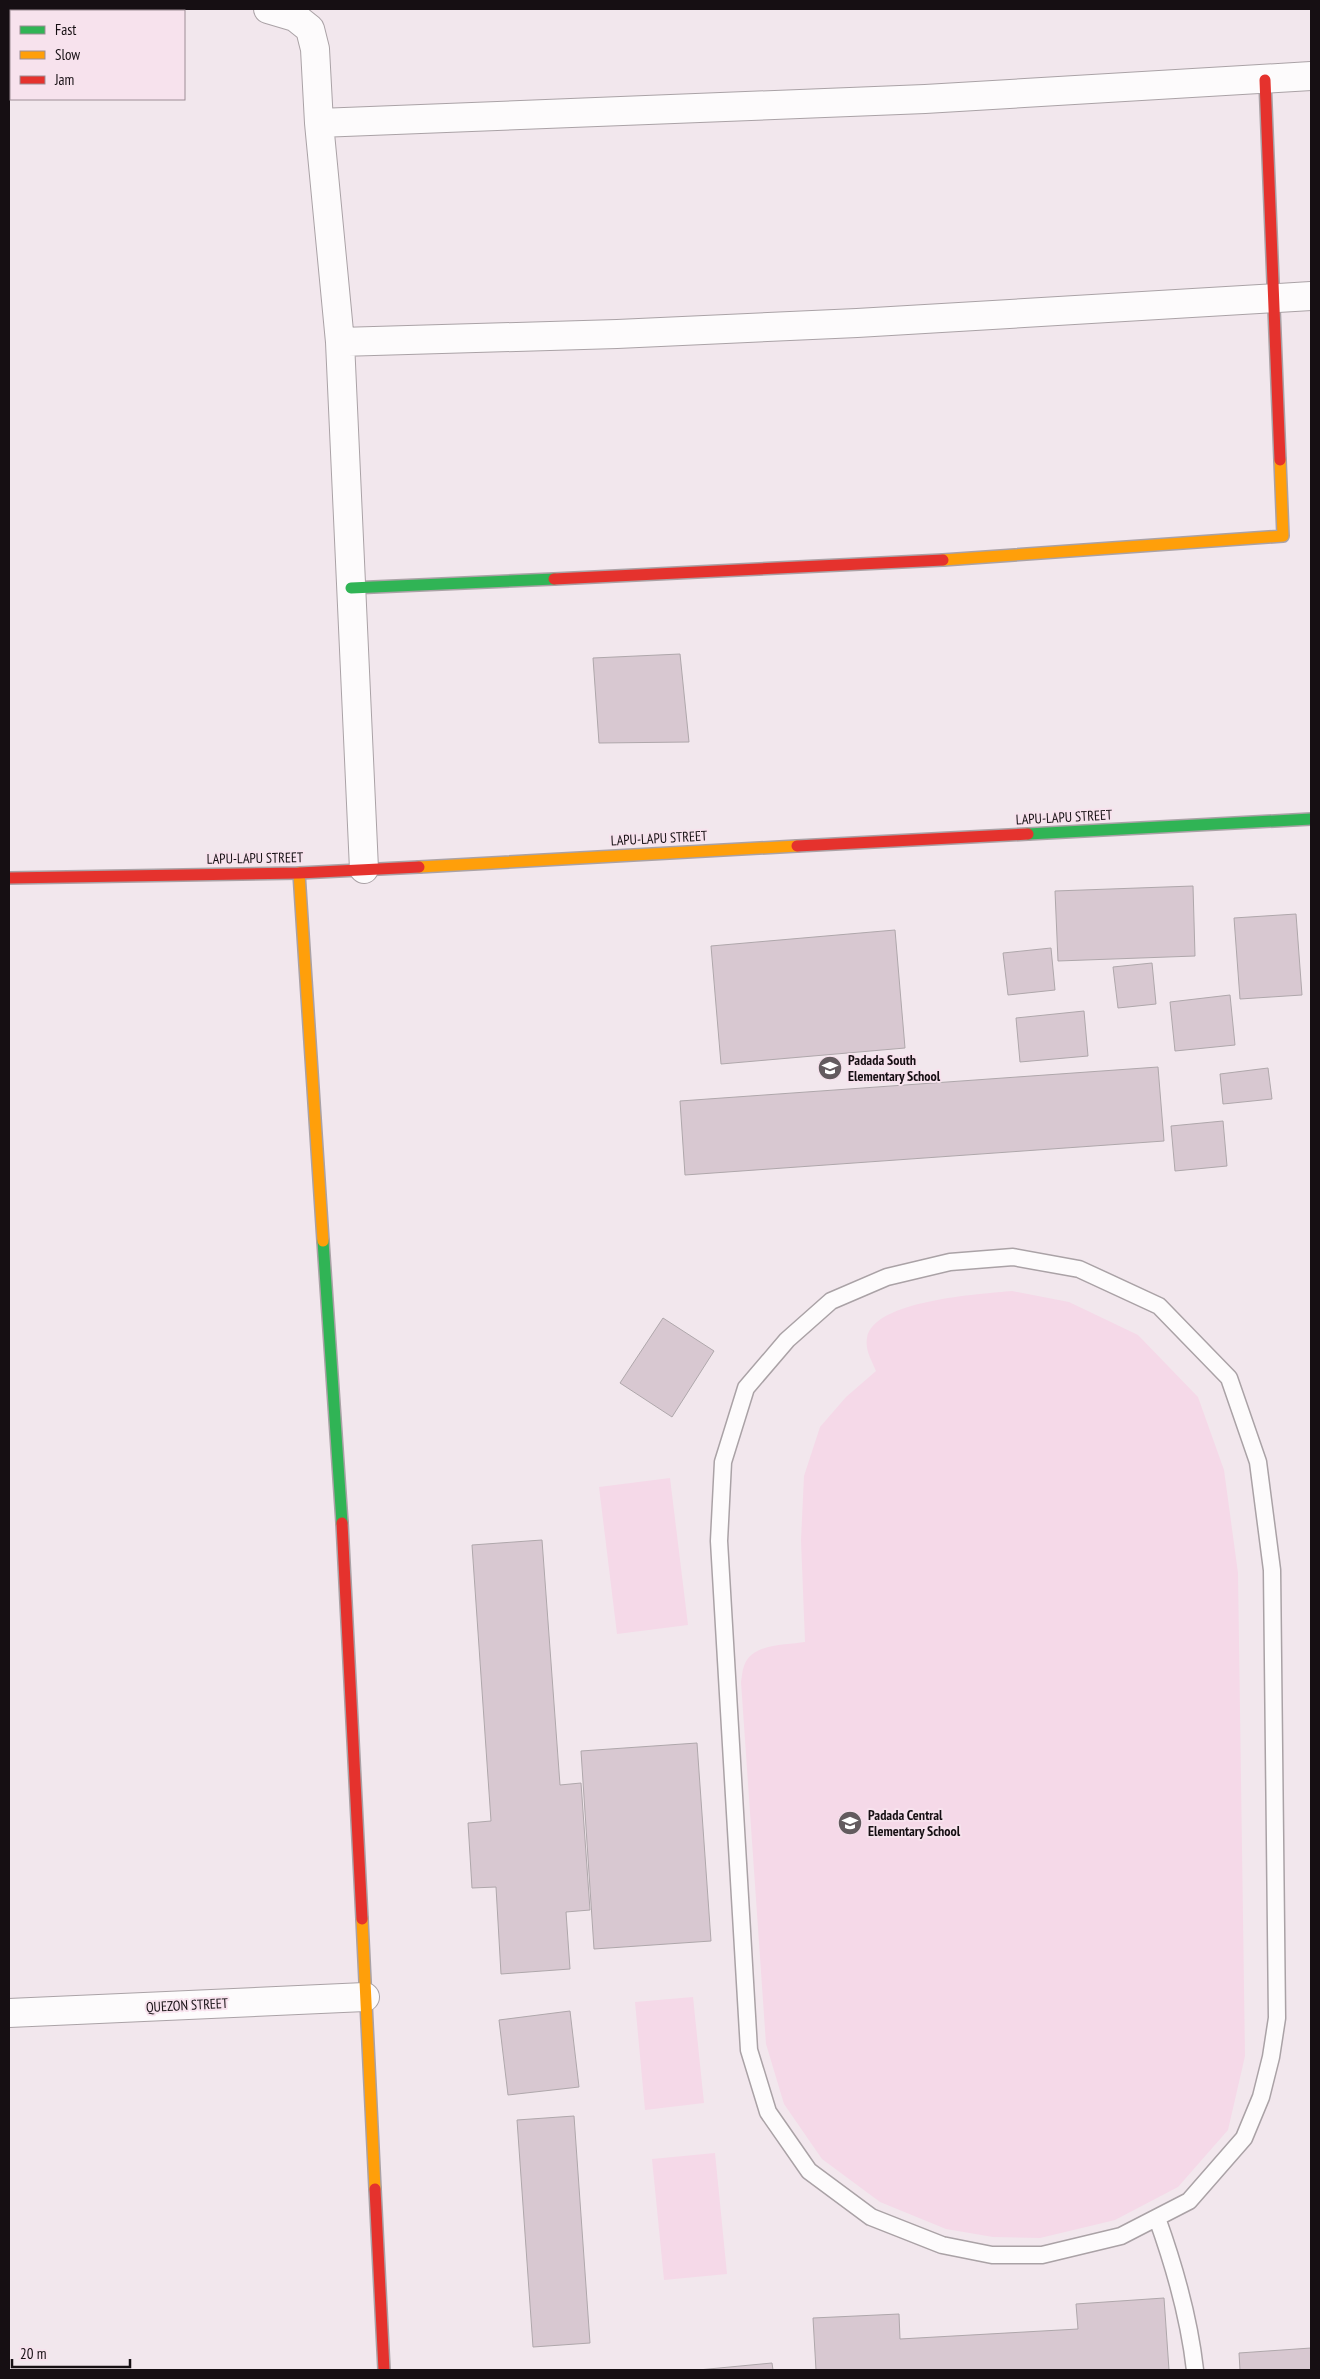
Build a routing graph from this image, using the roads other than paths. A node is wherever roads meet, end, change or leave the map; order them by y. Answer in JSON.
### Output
{"nodes":[{"id":1,"x":268,"y":9,"type":"edge"},
{"id":2,"x":1311,"y":76,"type":"edge"},
{"id":3,"x":1265,"y":80,"type":"junction"},
{"id":4,"x":319,"y":123,"type":"junction"},
{"id":5,"x":1311,"y":296,"type":"edge"},
{"id":6,"x":1274,"y":299,"type":"junction"},
{"id":7,"x":340,"y":342,"type":"junction"},
{"id":8,"x":350,"y":588,"type":"junction"},
{"id":9,"x":1311,"y":819,"type":"edge"},
{"id":10,"x":364,"y":869,"type":"junction"},
{"id":11,"x":299,"y":873,"type":"junction"},
{"id":12,"x":9,"y":878,"type":"edge"},
{"id":13,"x":365,"y":1996,"type":"junction"},
{"id":14,"x":9,"y":2013,"type":"edge"},
{"id":15,"x":1157,"y":2218,"type":"junction"},
{"id":16,"x":384,"y":2370,"type":"edge"},
{"id":17,"x":1195,"y":2370,"type":"edge"}],
"edges":[{"from":1,"to":4,"type":"street"},
{"from":2,"to":3,"type":"street"},
{"from":3,"to":4,"type":"street"},
{"from":3,"to":6,"type":"street"},
{"from":4,"to":7,"type":"street"},
{"from":5,"to":6,"type":"street"},
{"from":6,"to":7,"type":"street"},
{"from":6,"to":8,"type":"street"},
{"from":7,"to":8,"type":"street"},
{"from":8,"to":10,"type":"street"},
{"from":9,"to":10,"type":"street","name":"LAPU-LAPU STREET"},
{"from":10,"to":11,"type":"street","name":"LAPU-LAPU STREET"},
{"from":11,"to":12,"type":"street","name":"LAPU-LAPU STREET"},
{"from":11,"to":13,"type":"street"},
{"from":13,"to":14,"type":"street","name":"QUEZON STREET"},
{"from":13,"to":16,"type":"street"},
{"from":15,"to":15,"type":"lane"},
{"from":15,"to":17,"type":"lane"}]}
